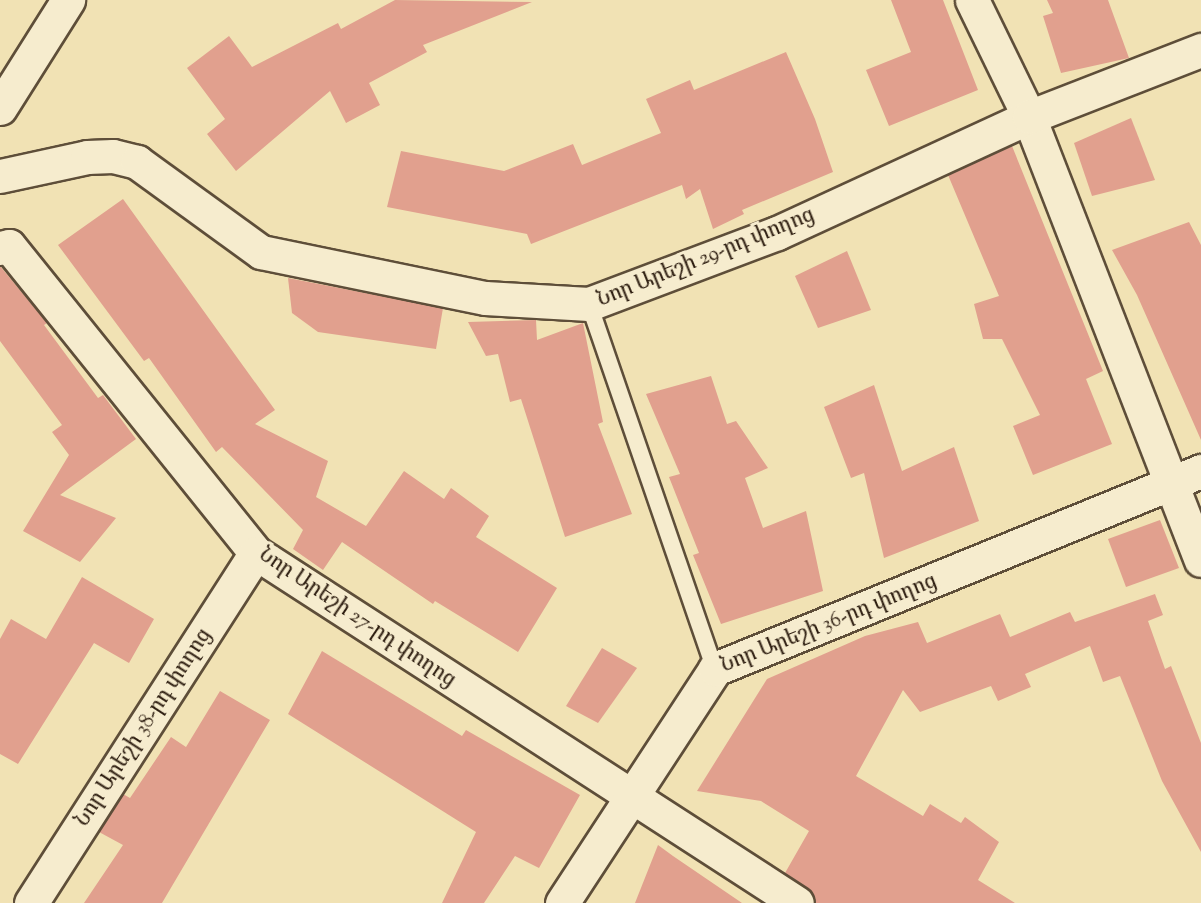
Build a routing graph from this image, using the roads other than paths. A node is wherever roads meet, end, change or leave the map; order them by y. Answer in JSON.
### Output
{"nodes":[{"id":1,"x":68,"y":0,"type":"edge"},
{"id":2,"x":972,"y":0,"type":"edge"},
{"id":3,"x":1201,"y":50,"type":"edge"},
{"id":4,"x":0,"y":108,"type":"edge"},
{"id":5,"x":1029,"y":117,"type":"junction"},
{"id":6,"x":0,"y":176,"type":"edge"},
{"id":7,"x":0,"y":248,"type":"edge"},
{"id":8,"x":589,"y":304,"type":"junction"},
{"id":9,"x":1201,"y":471,"type":"edge"},
{"id":10,"x":1170,"y":485,"type":"junction"},
{"id":11,"x":256,"y":553,"type":"junction"},
{"id":12,"x":1201,"y":560,"type":"edge"},
{"id":13,"x":715,"y":669,"type":"junction"},
{"id":14,"x":630,"y":797,"type":"junction"},
{"id":15,"x":31,"y":903,"type":"edge"},
{"id":16,"x":562,"y":903,"type":"edge"},
{"id":17,"x":797,"y":903,"type":"edge"}],
"edges":[{"from":1,"to":4,"type":"street"},
{"from":2,"to":5,"type":"street"},
{"from":3,"to":5,"type":"street","name":"Նոր Արեշի 29-րդ փողոց"},
{"from":5,"to":8,"type":"street","name":"Նոր Արեշի 29-րդ փողոց"},
{"from":5,"to":10,"type":"street"},
{"from":6,"to":8,"type":"street","name":"Նոր Արեշի 29-րդ փողոց"},
{"from":7,"to":11,"type":"street","name":"Նոր Արեշի 27-րդ փողոց"},
{"from":8,"to":13,"type":"lane"},
{"from":9,"to":10,"type":"street","name":"Նոր Արեշի 36-րդ փողոց"},
{"from":10,"to":12,"type":"street"},
{"from":10,"to":13,"type":"street","name":"Նոր Արեշի 36-րդ փողոց"},
{"from":11,"to":14,"type":"street","name":"Նոր Արեշի 27-րդ փողոց"},
{"from":11,"to":15,"type":"street","name":"Նոր Արեշի 38-րդ փողոց"},
{"from":13,"to":14,"type":"street","name":"Նոր Արեշի 36-րդ փողոց"},
{"from":14,"to":16,"type":"street","name":"Նոր Արեշի 36-րդ փողոց"},
{"from":14,"to":17,"type":"street","name":"Նոր Արեշի 27-րդ փողոց"}]}
